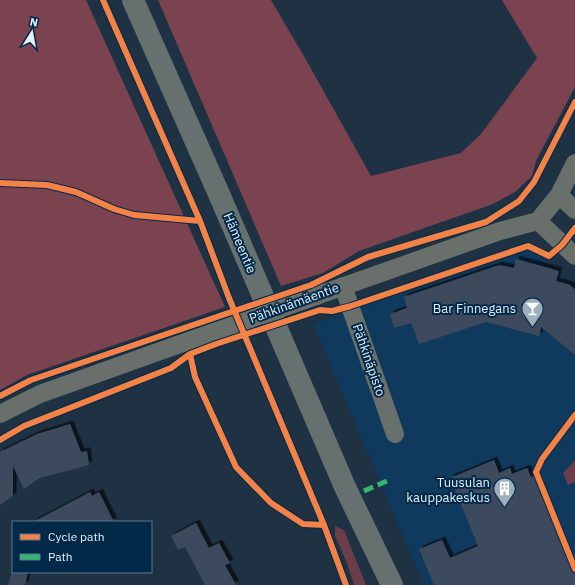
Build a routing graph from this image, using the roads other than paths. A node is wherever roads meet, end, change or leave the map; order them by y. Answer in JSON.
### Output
{"nodes":[{"id":1,"x":133,"y":0,"type":"edge"},
{"id":2,"x":575,"y":163,"type":"edge"},
{"id":3,"x":559,"y":195,"type":"junction"},
{"id":4,"x":575,"y":210,"type":"edge"},
{"id":5,"x":538,"y":221,"type":"junction"},
{"id":6,"x":575,"y":256,"type":"edge"},
{"id":7,"x":343,"y":286,"type":"junction"},
{"id":8,"x":0,"y":414,"type":"edge"},
{"id":9,"x":395,"y":434,"type":"dead end"},
{"id":10,"x":345,"y":487,"type":"junction"},
{"id":11,"x":375,"y":585,"type":"edge"},
{"id":12,"x":392,"y":585,"type":"edge"}],
"edges":[{"from":1,"to":10,"type":"main road","name":"Hämeentie"},
{"from":2,"to":3,"type":"street"},
{"from":3,"to":4,"type":"street"},
{"from":3,"to":5,"type":"street"},
{"from":5,"to":6,"type":"street"},
{"from":5,"to":7,"type":"street","name":"Pähkinämäentie"},
{"from":7,"to":8,"type":"street","name":"Pähkinämäentie","bridge":true},
{"from":7,"to":9,"type":"street","name":"Pähkinäpisto"},
{"from":10,"to":11,"type":"main road","name":"Hämeentie"},
{"from":10,"to":12,"type":"main road","name":"Hämeentie"}]}
